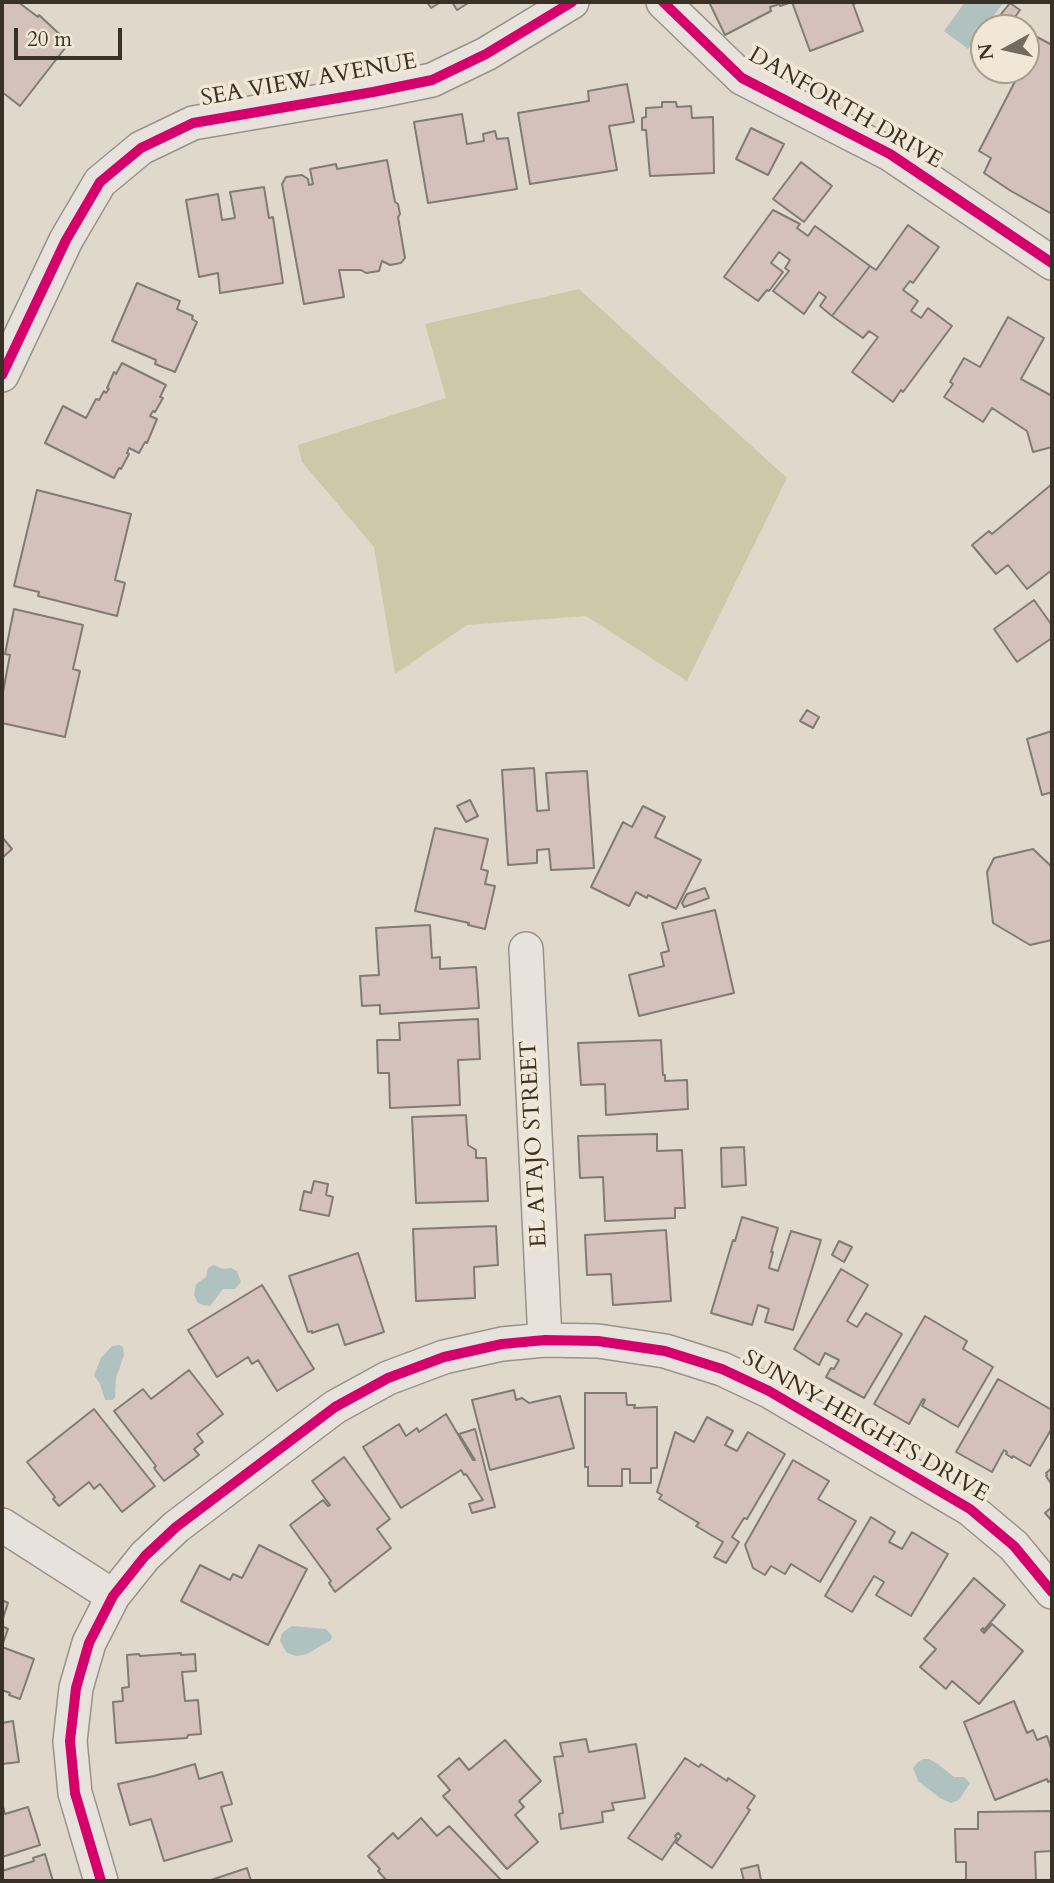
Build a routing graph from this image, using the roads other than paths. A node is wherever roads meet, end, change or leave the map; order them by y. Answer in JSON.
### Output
{"nodes":[{"id":1,"x":572,"y":2,"type":"edge"},
{"id":2,"x":663,"y":2,"type":"edge"},
{"id":3,"x":1052,"y":263,"type":"edge"},
{"id":4,"x":2,"y":375,"type":"edge"},
{"id":5,"x":526,"y":948,"type":"dead end"},
{"id":6,"x":545,"y":1340,"type":"junction"},
{"id":7,"x":2,"y":1525,"type":"edge"},
{"id":8,"x":1052,"y":1592,"type":"edge"},
{"id":9,"x":113,"y":1596,"type":"junction"},
{"id":10,"x":101,"y":1881,"type":"edge"}],
"edges":[{"from":1,"to":4,"type":"street","name":"SEA VIEW AVENUE"},
{"from":2,"to":3,"type":"street","name":"DANFORTH DRIVE"},
{"from":5,"to":6,"type":"street","name":"EL ATAJO STREET"},
{"from":6,"to":8,"type":"street","name":"SUNNY HEIGHTS DRIVE"},
{"from":6,"to":9,"type":"street","name":"SUNNY HEIGHTS DRIVE"},
{"from":7,"to":9,"type":"street"},
{"from":9,"to":10,"type":"street","name":"SUNNY HEIGHTS DRIVE"}]}
